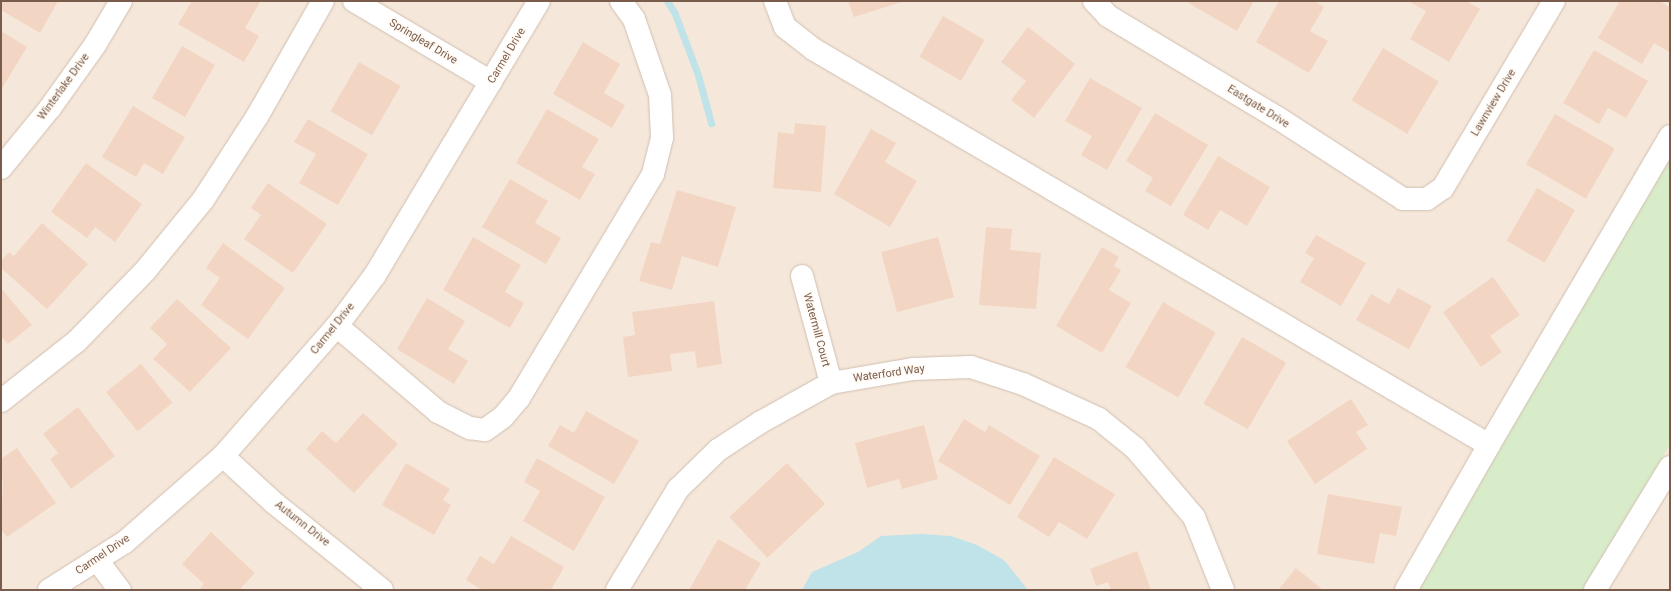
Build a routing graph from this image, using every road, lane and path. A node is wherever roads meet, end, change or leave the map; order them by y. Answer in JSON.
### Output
{"nodes":[{"id":1,"x":121,"y":1,"type":"edge"},
{"id":2,"x":323,"y":1,"type":"edge"},
{"id":3,"x":354,"y":1,"type":"edge"},
{"id":4,"x":539,"y":1,"type":"edge"},
{"id":5,"x":621,"y":1,"type":"edge"},
{"id":6,"x":775,"y":1,"type":"edge"},
{"id":7,"x":1094,"y":1,"type":"edge"},
{"id":8,"x":1554,"y":1,"type":"edge"},
{"id":9,"x":491,"y":82,"type":"junction"},
{"id":10,"x":1670,"y":136,"type":"edge"},
{"id":11,"x":1,"y":168,"type":"edge"},
{"id":12,"x":1427,"y":199,"type":"joint"},
{"id":13,"x":802,"y":276,"type":"dead end"},
{"id":14,"x":337,"y":326,"type":"junction"},
{"id":15,"x":831,"y":383,"type":"junction"},
{"id":16,"x":1,"y":401,"type":"edge"},
{"id":17,"x":1489,"y":445,"type":"junction"},
{"id":18,"x":223,"y":456,"type":"junction"},
{"id":19,"x":1670,"y":468,"type":"edge"},
{"id":20,"x":97,"y":560,"type":"junction"},
{"id":21,"x":50,"y":590,"type":"edge"},
{"id":22,"x":120,"y":590,"type":"edge"},
{"id":23,"x":382,"y":590,"type":"edge"},
{"id":24,"x":617,"y":590,"type":"edge"},
{"id":25,"x":1223,"y":590,"type":"edge"},
{"id":26,"x":1406,"y":590,"type":"edge"},
{"id":27,"x":1595,"y":590,"type":"edge"}],
"edges":[{"from":1,"to":11,"type":"street","name":"Winterlake Drive"},
{"from":2,"to":16,"type":"street"},
{"from":3,"to":9,"type":"street","name":"Springleaf Drive"},
{"from":4,"to":9,"type":"street","name":"Carmel Drive"},
{"from":5,"to":14,"type":"street"},
{"from":6,"to":17,"type":"street"},
{"from":7,"to":12,"type":"street","name":"Eastgate Drive"},
{"from":8,"to":12,"type":"street","name":"Lawnview Drive"},
{"from":9,"to":14,"type":"street","name":"Carmel Drive"},
{"from":10,"to":17,"type":"street"},
{"from":13,"to":15,"type":"street","name":"Watermill Court"},
{"from":14,"to":18,"type":"street","name":"Carmel Drive"},
{"from":15,"to":24,"type":"street","name":"Waterford Way"},
{"from":15,"to":25,"type":"street","name":"Waterford Way"},
{"from":17,"to":26,"type":"street"},
{"from":18,"to":20,"type":"street","name":"Carmel Drive"},
{"from":18,"to":23,"type":"street","name":"Autumn Drive"},
{"from":19,"to":27,"type":"street"},
{"from":20,"to":21,"type":"street","name":"Carmel Drive"},
{"from":20,"to":22,"type":"street"}]}
